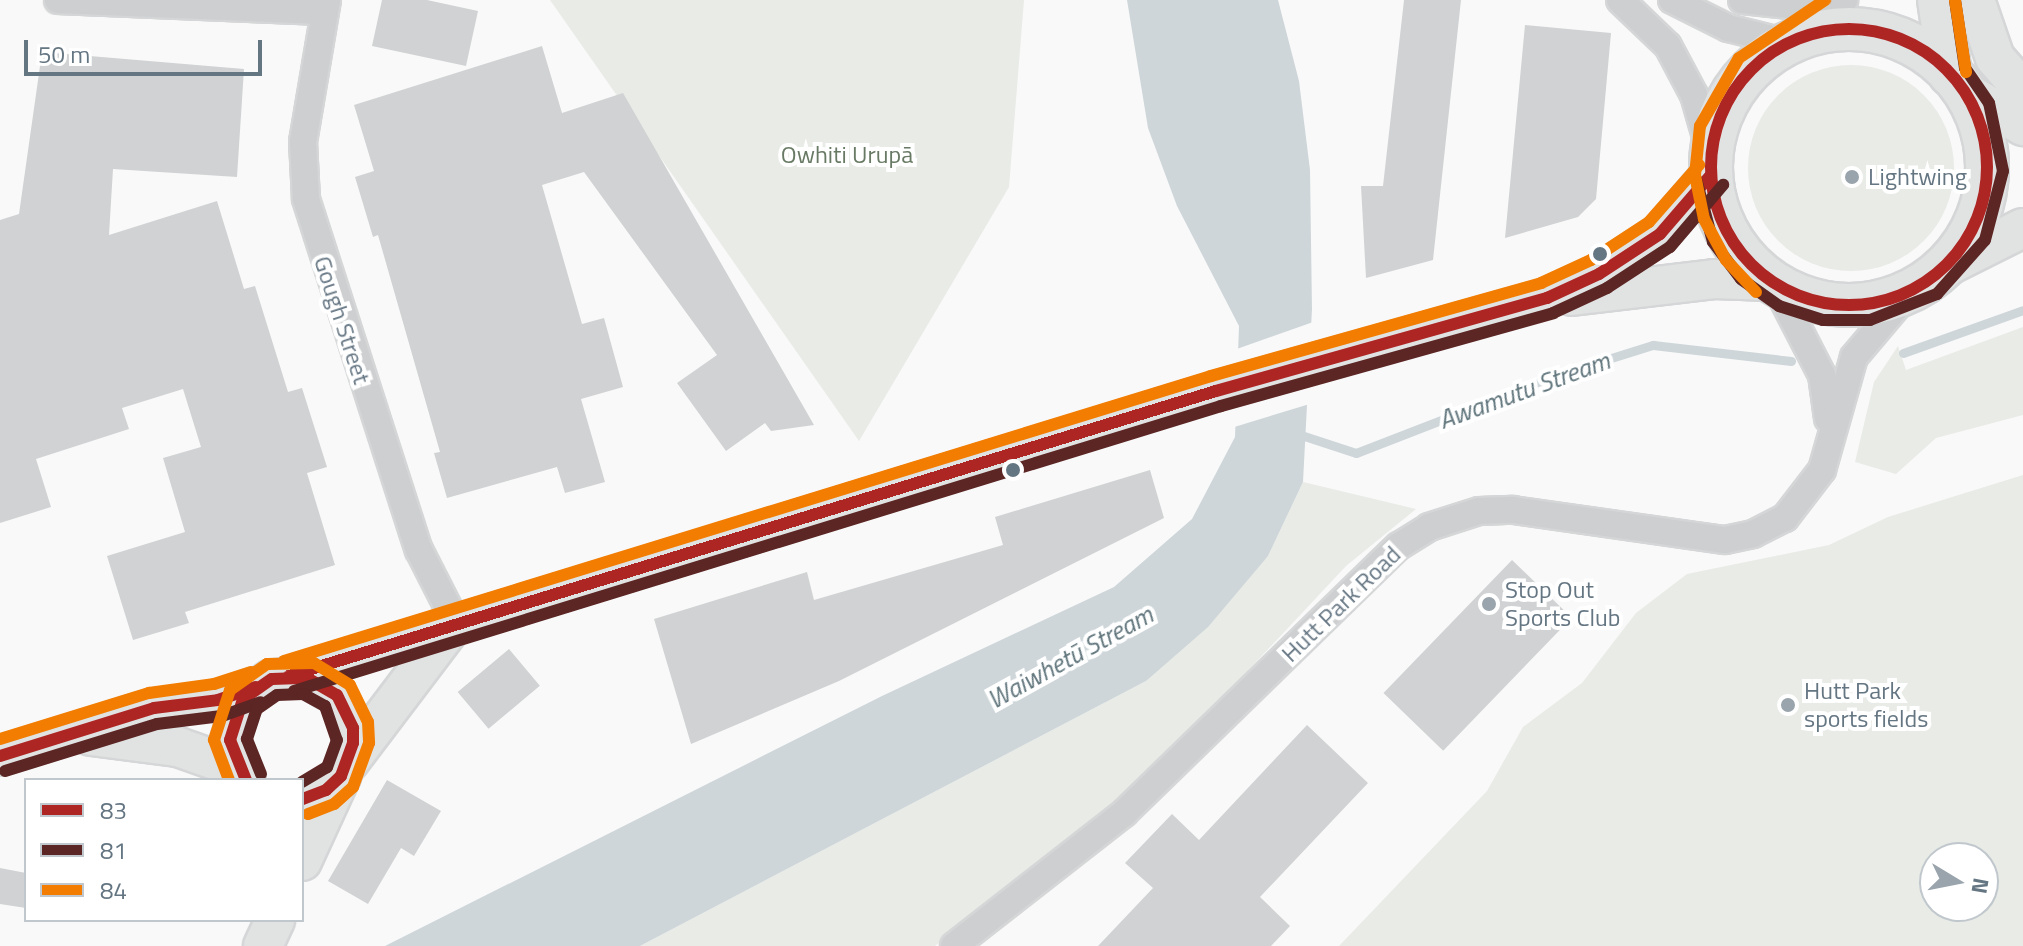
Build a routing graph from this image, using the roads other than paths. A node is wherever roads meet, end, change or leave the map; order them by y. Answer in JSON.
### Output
{"nodes":[{"id":1,"x":58,"y":0,"type":"edge"},
{"id":2,"x":1620,"y":0,"type":"edge"},
{"id":3,"x":1672,"y":0,"type":"edge"},
{"id":4,"x":1742,"y":0,"type":"edge"},
{"id":5,"x":1847,"y":0,"type":"edge"},
{"id":6,"x":1939,"y":0,"type":"edge"},
{"id":7,"x":1975,"y":0,"type":"edge"},
{"id":8,"x":326,"y":5,"type":"edge"},
{"id":9,"x":1798,"y":39,"type":"junction"},
{"id":10,"x":1957,"y":82,"type":"junction"},
{"id":11,"x":2023,"y":90,"type":"edge"},
{"id":12,"x":2023,"y":126,"type":"edge"},
{"id":13,"x":1711,"y":164,"type":"junction"},
{"id":14,"x":2023,"y":228,"type":"edge"},
{"id":15,"x":1945,"y":267,"type":"junction"},
{"id":16,"x":1771,"y":283,"type":"junction"},
{"id":17,"x":1909,"y":292,"type":"junction"},
{"id":18,"x":1547,"y":298,"type":"junction"},
{"id":19,"x":1828,"y":451,"type":"junction"},
{"id":20,"x":454,"y":626,"type":"junction"},
{"id":21,"x":273,"y":682,"type":"junction"},
{"id":22,"x":76,"y":734,"type":"junction"},
{"id":23,"x":0,"y":756,"type":"edge"},
{"id":24,"x":345,"y":769,"type":"junction"},
{"id":25,"x":244,"y":778,"type":"edge"},
{"id":26,"x":244,"y":778,"type":"edge"},
{"id":27,"x":304,"y":798,"type":"edge"},
{"id":28,"x":304,"y":857,"type":"edge"},
{"id":29,"x":261,"y":922,"type":"edge"},
{"id":30,"x":274,"y":922,"type":"edge"},
{"id":31,"x":262,"y":946,"type":"edge"},
{"id":32,"x":954,"y":946,"type":"edge"}],
"edges":[{"from":1,"to":8,"type":"street"},
{"from":2,"to":13,"type":"street"},
{"from":3,"to":9,"type":"street"},
{"from":4,"to":5,"type":"street"},
{"from":5,"to":9,"type":"main road"},
{"from":6,"to":10,"type":"main road"},
{"from":7,"to":11,"type":"main road"},
{"from":8,"to":20,"type":"street","name":"Gough Street"},
{"from":9,"to":10,"type":"main road"},
{"from":9,"to":13,"type":"main road"},
{"from":10,"to":12,"type":"main road"},
{"from":10,"to":15,"type":"main road"},
{"from":13,"to":16,"type":"main road"},
{"from":13,"to":18,"type":"main road"},
{"from":14,"to":15,"type":"main road"},
{"from":15,"to":17,"type":"main road"},
{"from":16,"to":17,"type":"main road"},
{"from":16,"to":18,"type":"main road"},
{"from":16,"to":19,"type":"street","name":"Hutt Park Road"},
{"from":17,"to":19,"type":"street","name":"Hutt Park Road"},
{"from":18,"to":20,"type":"main road"},
{"from":19,"to":32,"type":"street","name":"Hutt Park Road"},
{"from":20,"to":21,"type":"main road"},
{"from":20,"to":24,"type":"main road"},
{"from":21,"to":22,"type":"main road"},
{"from":21,"to":24,"type":"main road"},
{"from":21,"to":25,"type":"main road"},
{"from":22,"to":23,"type":"main road"},
{"from":22,"to":26,"type":"main road"},
{"from":24,"to":27,"type":"main road"},
{"from":24,"to":28,"type":"main road"},
{"from":29,"to":31,"type":"main road"},
{"from":30,"to":31,"type":"main road"}]}
